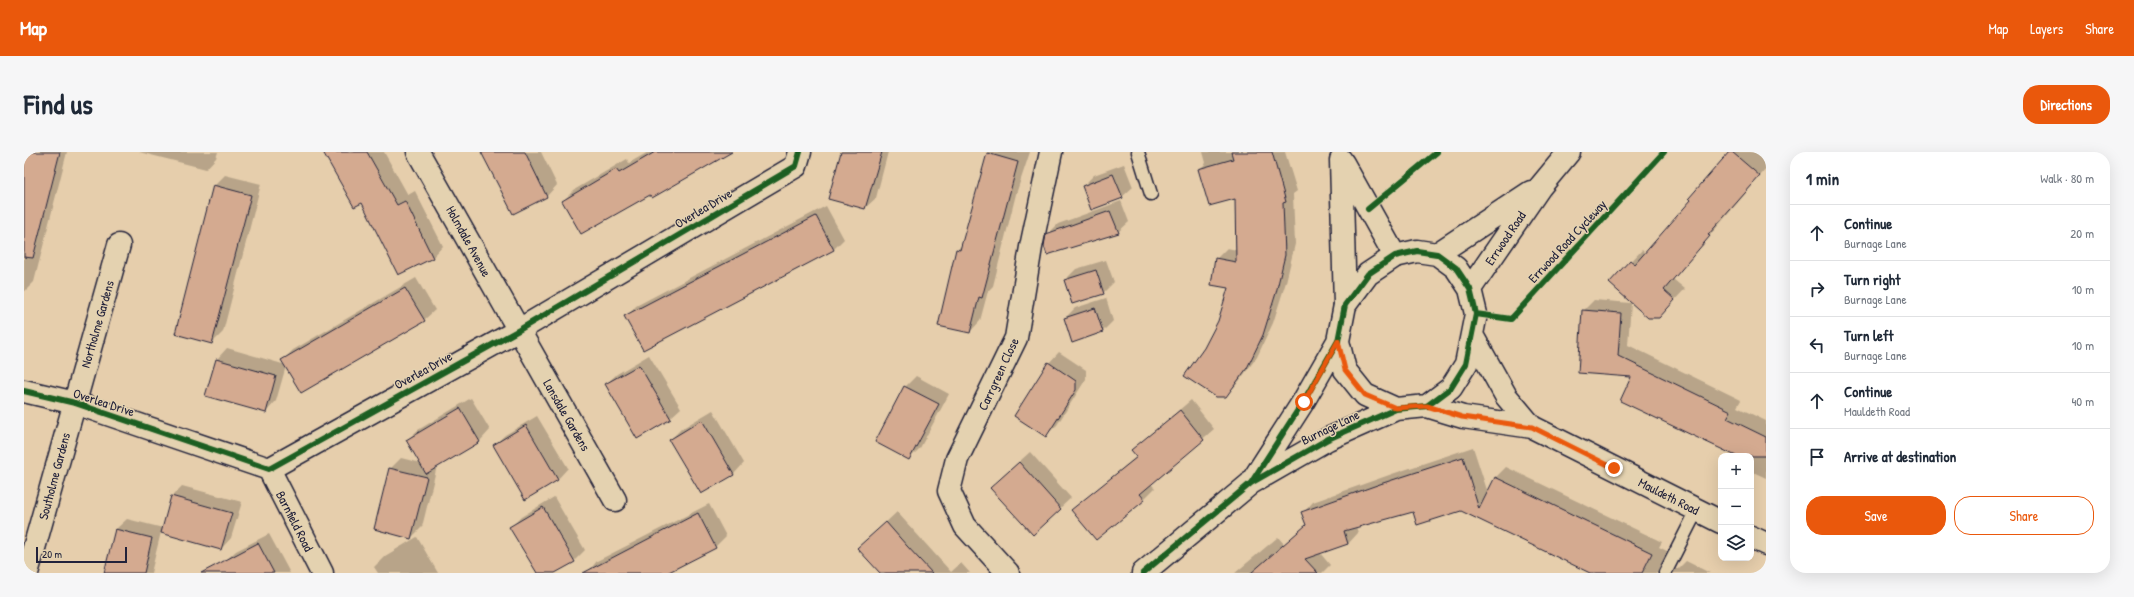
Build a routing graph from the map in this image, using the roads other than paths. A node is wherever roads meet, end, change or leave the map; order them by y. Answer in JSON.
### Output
{"nodes":[{"id":1,"x":418,"y":152,"type":"edge"},
{"id":2,"x":800,"y":152,"type":"edge"},
{"id":3,"x":1051,"y":152,"type":"edge"},
{"id":4,"x":1138,"y":152,"type":"edge"},
{"id":5,"x":1569,"y":152,"type":"edge"},
{"id":6,"x":1339,"y":156,"type":"edge"},
{"id":7,"x":1540,"y":186,"type":"junction"},
{"id":8,"x":1151,"y":194,"type":"dead end"},
{"id":9,"x":119,"y":245,"type":"dead end"},
{"id":10,"x":1437,"y":254,"type":"junction"},
{"id":11,"x":1395,"y":256,"type":"junction"},
{"id":12,"x":1470,"y":289,"type":"junction"},
{"id":13,"x":1345,"y":305,"type":"junction"},
{"id":14,"x":519,"y":330,"type":"junction"},
{"id":15,"x":1472,"y":335,"type":"junction"},
{"id":16,"x":1338,"y":341,"type":"junction"},
{"id":17,"x":24,"y":391,"type":"edge"},
{"id":18,"x":75,"y":403,"type":"junction"},
{"id":19,"x":1427,"y":406,"type":"junction"},
{"id":20,"x":1396,"y":408,"type":"junction"},
{"id":21,"x":1532,"y":427,"type":"junction"},
{"id":22,"x":269,"y":469,"type":"junction"},
{"id":23,"x":1251,"y":483,"type":"junction"},
{"id":24,"x":615,"y":500,"type":"dead end"},
{"id":25,"x":1697,"y":510,"type":"junction"},
{"id":26,"x":1718,"y":520,"type":"edge"},
{"id":27,"x":1754,"y":538,"type":"edge"},
{"id":28,"x":1766,"y":544,"type":"edge"},
{"id":29,"x":28,"y":573,"type":"edge"},
{"id":30,"x":322,"y":573,"type":"edge"},
{"id":31,"x":1008,"y":573,"type":"edge"},
{"id":32,"x":1143,"y":573,"type":"edge"},
{"id":33,"x":1665,"y":573,"type":"edge"}],
"edges":[{"from":1,"to":14,"type":"street","name":"Holmdale Avenue"},
{"from":2,"to":14,"type":"street","name":"Overlea Drive"},
{"from":3,"to":31,"type":"street","name":"Carrgreen Close"},
{"from":4,"to":8,"type":"lane"},
{"from":5,"to":7,"type":"street","name":"Errwood Road"},
{"from":6,"to":11,"type":"street"},
{"from":6,"to":13,"type":"street"},
{"from":7,"to":10,"type":"street","name":"Errwood Road"},
{"from":7,"to":12,"type":"street","name":"Errwood Road"},
{"from":9,"to":18,"type":"street","name":"Northolme Gardens"},
{"from":10,"to":11,"type":"street","name":"Burnage Lane"},
{"from":10,"to":12,"type":"street","name":"Burnage Lane"},
{"from":11,"to":13,"type":"street","name":"Burnage Lane"},
{"from":12,"to":15,"type":"street","name":"Burnage Lane"},
{"from":13,"to":16,"type":"street","name":"Burnage Lane"},
{"from":14,"to":22,"type":"street","name":"Overlea Drive"},
{"from":14,"to":24,"type":"street","name":"Lansdale Gardens"},
{"from":15,"to":19,"type":"street","name":"Burnage Lane"},
{"from":15,"to":21,"type":"street","name":"Mauldeth Road"},
{"from":16,"to":20,"type":"street","name":"Burnage Lane"},
{"from":16,"to":23,"type":"street","name":"Burnage Lane"},
{"from":17,"to":18,"type":"street","name":"Overlea Drive"},
{"from":18,"to":22,"type":"street","name":"Overlea Drive"},
{"from":18,"to":29,"type":"street","name":"Southolme Gardens"},
{"from":19,"to":20,"type":"street","name":"Burnage Lane"},
{"from":19,"to":21,"type":"street","name":"Mauldeth Road"},
{"from":20,"to":23,"type":"street","name":"Burnage Lane"},
{"from":21,"to":25,"type":"street","name":"Mauldeth Road"},
{"from":22,"to":30,"type":"street","name":"Barnfield Road"},
{"from":23,"to":32,"type":"street","name":"Burnage Lane"},
{"from":25,"to":26,"type":"street","name":"Mauldeth Road"},
{"from":25,"to":33,"type":"lane"},
{"from":27,"to":28,"type":"street"}]}
